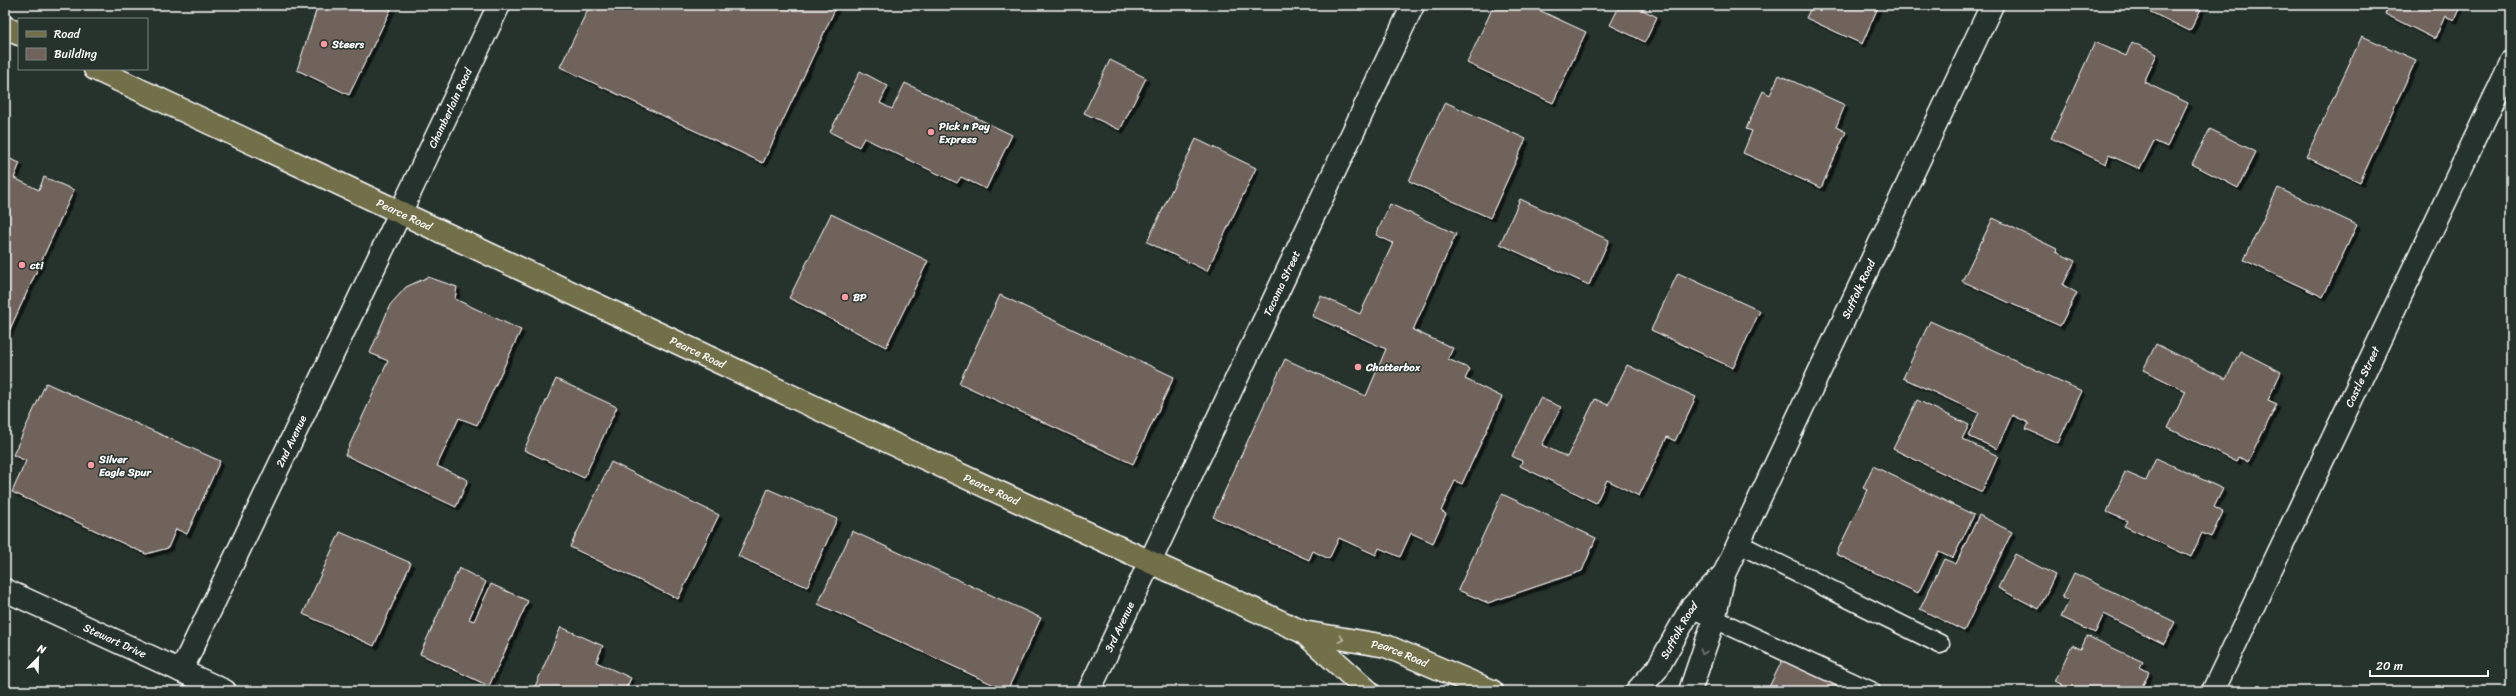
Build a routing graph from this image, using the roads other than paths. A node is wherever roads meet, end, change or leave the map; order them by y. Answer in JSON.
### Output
{"nodes":[{"id":1,"x":499,"y":5,"type":"edge"},
{"id":2,"x":1413,"y":5,"type":"edge"},
{"id":3,"x":1992,"y":5,"type":"edge"},
{"id":4,"x":5,"y":27,"type":"edge"},
{"id":5,"x":18,"y":34,"type":"edge"},
{"id":6,"x":2511,"y":63,"type":"edge"},
{"id":7,"x":97,"y":70,"type":"edge"},
{"id":8,"x":401,"y":211,"type":"junction"},
{"id":9,"x":1739,"y":544,"type":"junction"},
{"id":10,"x":1149,"y":562,"type":"junction"},
{"id":11,"x":1724,"y":574,"type":"junction"},
{"id":12,"x":5,"y":590,"type":"edge"},
{"id":13,"x":1691,"y":608,"type":"junction"},
{"id":14,"x":1714,"y":620,"type":"junction"},
{"id":15,"x":1303,"y":632,"type":"junction"},
{"id":16,"x":1940,"y":644,"type":"dead end"},
{"id":17,"x":181,"y":671,"type":"junction"},
{"id":18,"x":224,"y":691,"type":"edge"},
{"id":19,"x":1089,"y":691,"type":"edge"},
{"id":20,"x":1368,"y":691,"type":"edge"},
{"id":21,"x":1492,"y":691,"type":"edge"},
{"id":22,"x":1637,"y":691,"type":"edge"},
{"id":23,"x":1690,"y":691,"type":"edge"},
{"id":24,"x":1871,"y":691,"type":"edge"},
{"id":25,"x":2213,"y":691,"type":"edge"}],
"edges":[{"from":1,"to":8,"type":"street","name":"Chamberlain Road"},
{"from":2,"to":10,"type":"street","name":"Tecoma Street"},
{"from":3,"to":9,"type":"street","name":"Suffolk Road"},
{"from":4,"to":5,"type":"main road"},
{"from":6,"to":25,"type":"street","name":"Castle Street"},
{"from":7,"to":8,"type":"main road","name":"Pearce Road"},
{"from":8,"to":10,"type":"main road","name":"Pearce Road"},
{"from":8,"to":17,"type":"street","name":"2nd Avenue"},
{"from":9,"to":11,"type":"street","name":"Suffolk Road"},
{"from":9,"to":16,"type":"lane"},
{"from":10,"to":15,"type":"main road","name":"Pearce Road"},
{"from":10,"to":19,"type":"street","name":"3rd Avenue"},
{"from":11,"to":13,"type":"street","name":"Suffolk Road"},
{"from":11,"to":14,"type":"street","name":"Suffolk Road"},
{"from":12,"to":17,"type":"street","name":"Stewart Drive"},
{"from":13,"to":14,"type":"lane"},
{"from":13,"to":22,"type":"street","name":"Suffolk Road"},
{"from":14,"to":23,"type":"street","name":"Suffolk Road","one_way":true},
{"from":14,"to":24,"type":"lane"},
{"from":15,"to":20,"type":"main road","name":"Pearce Road"},
{"from":15,"to":21,"type":"main road","name":"Pearce Road","one_way":true},
{"from":17,"to":18,"type":"street","name":"Stewart Drive"}]}
